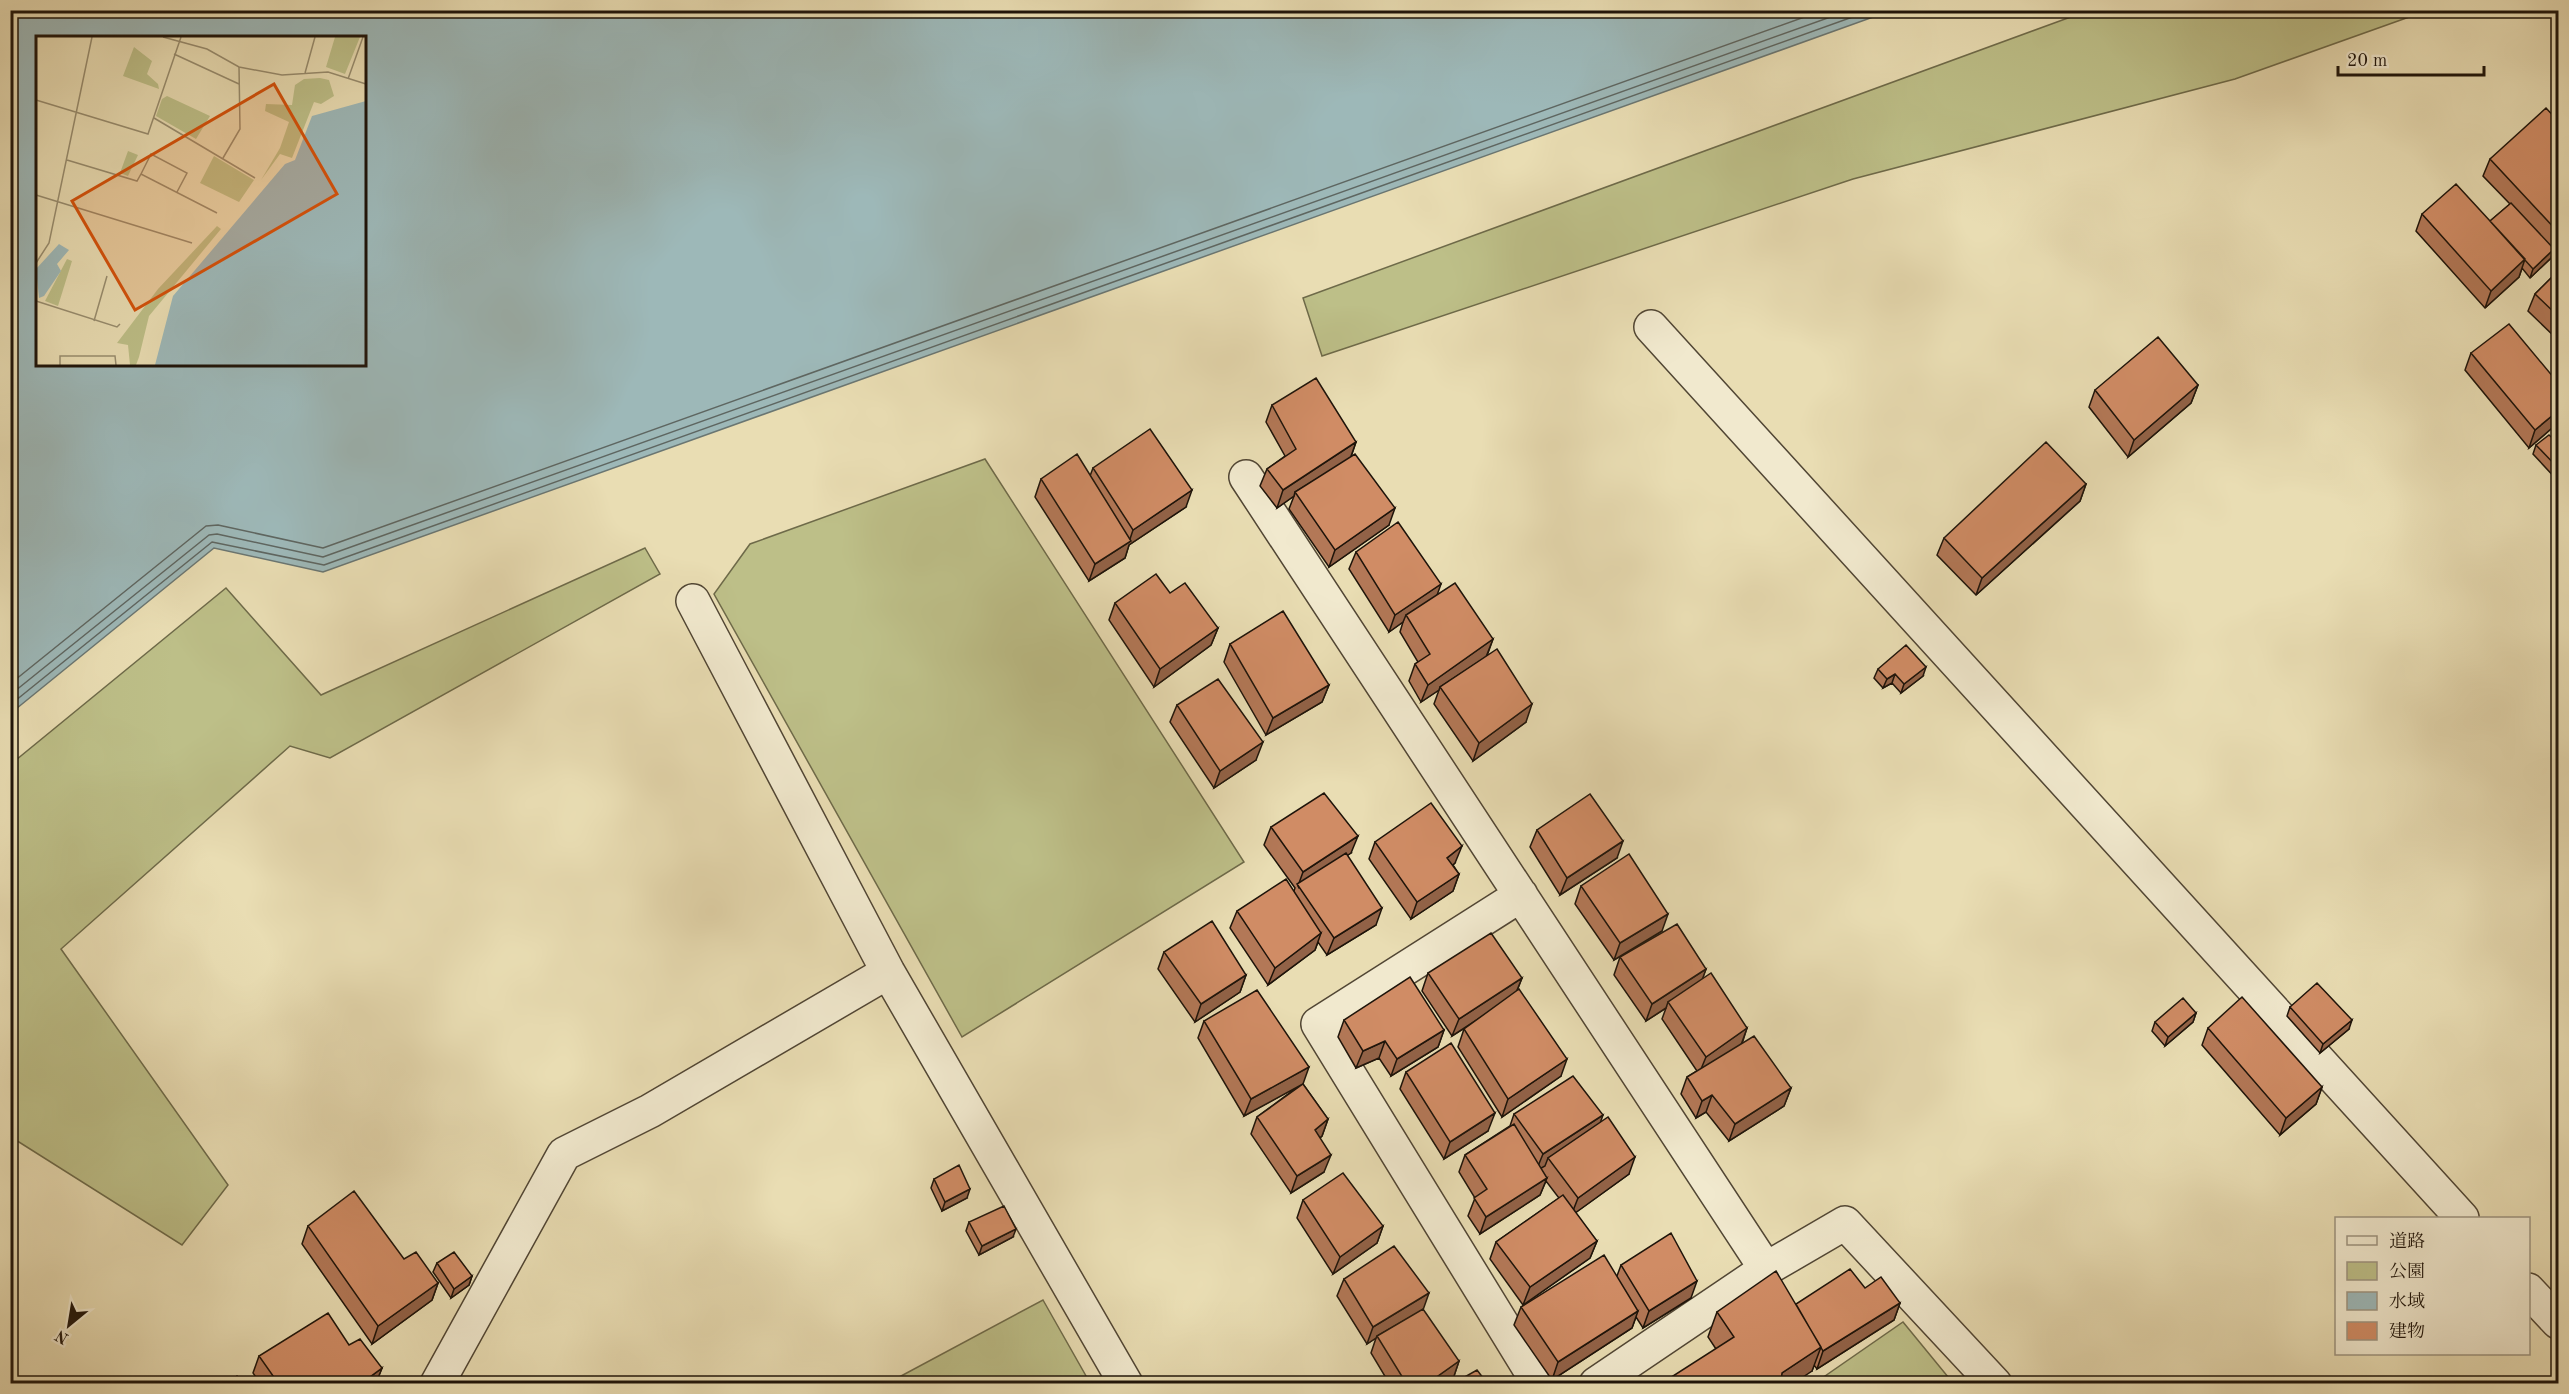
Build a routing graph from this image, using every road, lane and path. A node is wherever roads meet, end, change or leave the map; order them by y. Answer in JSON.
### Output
{"nodes":[{"id":1,"x":1651,"y":327,"type":"dead end"},
{"id":2,"x":1246,"y":477,"type":"dead end"},
{"id":3,"x":693,"y":601,"type":"dead end"},
{"id":4,"x":1521,"y":895,"type":"junction"},
{"id":5,"x":888,"y":972,"type":"junction"},
{"id":6,"x":2461,"y":1217,"type":"edge"},
{"id":7,"x":1766,"y":1269,"type":"junction"},
{"id":8,"x":2530,"y":1291,"type":"edge"},
{"id":9,"x":2559,"y":1322,"type":"edge"},
{"id":10,"x":437,"y":1383,"type":"edge"},
{"id":11,"x":1126,"y":1383,"type":"edge"},
{"id":12,"x":1539,"y":1383,"type":"edge"},
{"id":13,"x":1596,"y":1383,"type":"edge"},
{"id":14,"x":1995,"y":1383,"type":"edge"}],
"edges":[{"from":1,"to":6,"type":"street"},
{"from":2,"to":4,"type":"street"},
{"from":3,"to":5,"type":"street"},
{"from":4,"to":7,"type":"street"},
{"from":4,"to":12,"type":"street"},
{"from":5,"to":10,"type":"street"},
{"from":5,"to":11,"type":"street"},
{"from":7,"to":13,"type":"street"},
{"from":7,"to":14,"type":"street"},
{"from":8,"to":9,"type":"street"}]}
